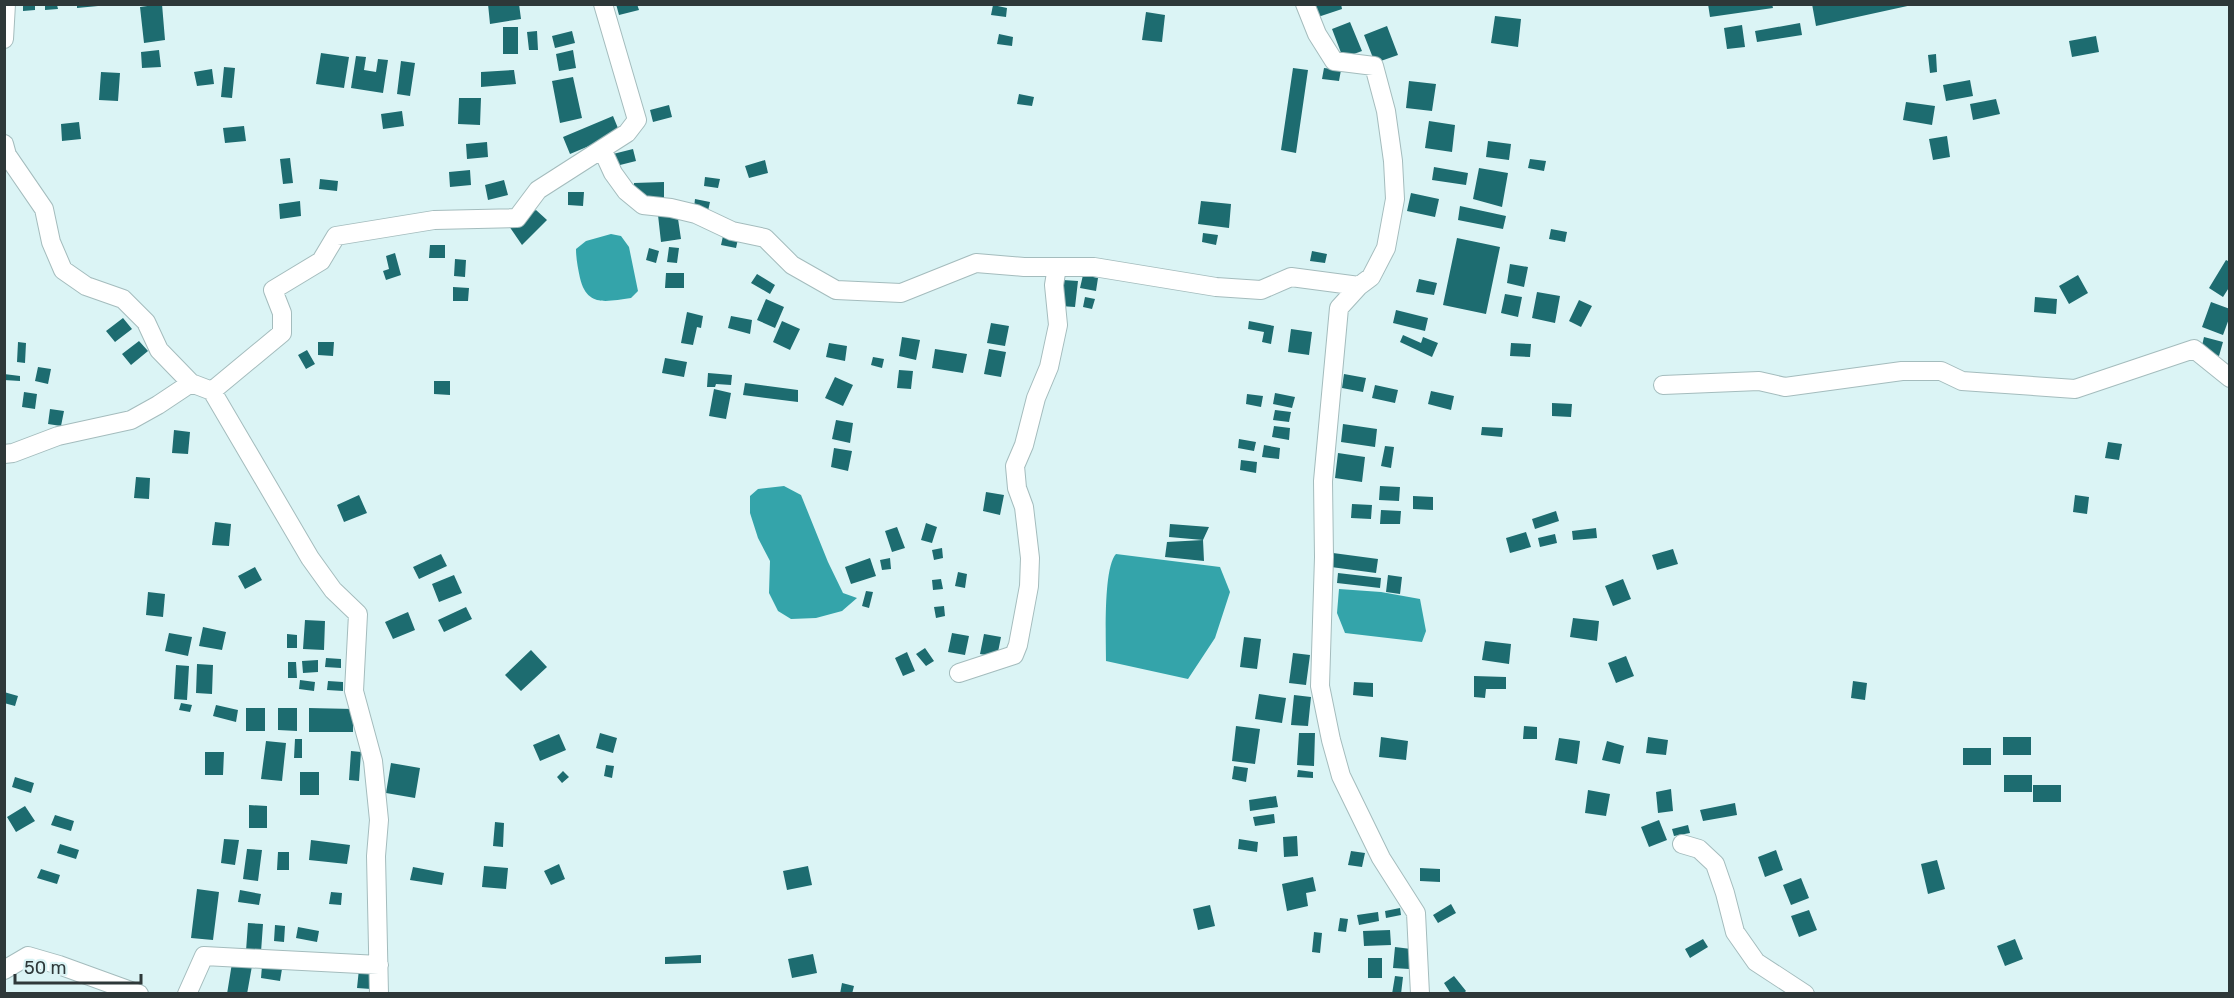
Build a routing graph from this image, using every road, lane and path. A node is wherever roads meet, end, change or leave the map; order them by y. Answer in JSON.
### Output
{"nodes":[{"id":1,"x":6,"y":4,"type":"edge"},
{"id":2,"x":603,"y":4,"type":"edge"},
{"id":3,"x":1305,"y":4,"type":"edge"},
{"id":4,"x":4,"y":39,"type":"edge"},
{"id":5,"x":4,"y":144,"type":"edge"},
{"id":6,"x":602,"y":149,"type":"junction"},
{"id":7,"x":1057,"y":267,"type":"junction"},
{"id":8,"x":1359,"y":286,"type":"junction"},
{"id":9,"x":2229,"y":378,"type":"edge"},
{"id":10,"x":191,"y":383,"type":"junction"},
{"id":11,"x":1663,"y":385,"type":"dead end"},
{"id":12,"x":212,"y":391,"type":"junction"},
{"id":13,"x":4,"y":454,"type":"edge"},
{"id":14,"x":959,"y":673,"type":"dead end"},
{"id":15,"x":1682,"y":844,"type":"dead end"},
{"id":16,"x":379,"y":965,"type":"junction"},
{"id":17,"x":4,"y":970,"type":"edge"},
{"id":18,"x":139,"y":993,"type":"edge"},
{"id":19,"x":187,"y":993,"type":"edge"},
{"id":20,"x":380,"y":993,"type":"edge"},
{"id":21,"x":1420,"y":993,"type":"edge"},
{"id":22,"x":1806,"y":993,"type":"edge"}],
"edges":[{"from":1,"to":4,"type":"street"},
{"from":2,"to":6,"type":"street"},
{"from":3,"to":8,"type":"street"},
{"from":5,"to":10,"type":"street"},
{"from":6,"to":7,"type":"street"},
{"from":6,"to":12,"type":"street"},
{"from":7,"to":8,"type":"street"},
{"from":7,"to":14,"type":"street"},
{"from":8,"to":21,"type":"street"},
{"from":9,"to":11,"type":"street"},
{"from":10,"to":12,"type":"street"},
{"from":10,"to":13,"type":"street"},
{"from":12,"to":16,"type":"street"},
{"from":15,"to":22,"type":"street"},
{"from":16,"to":19,"type":"street"},
{"from":16,"to":20,"type":"street"},
{"from":17,"to":18,"type":"street"}]}
